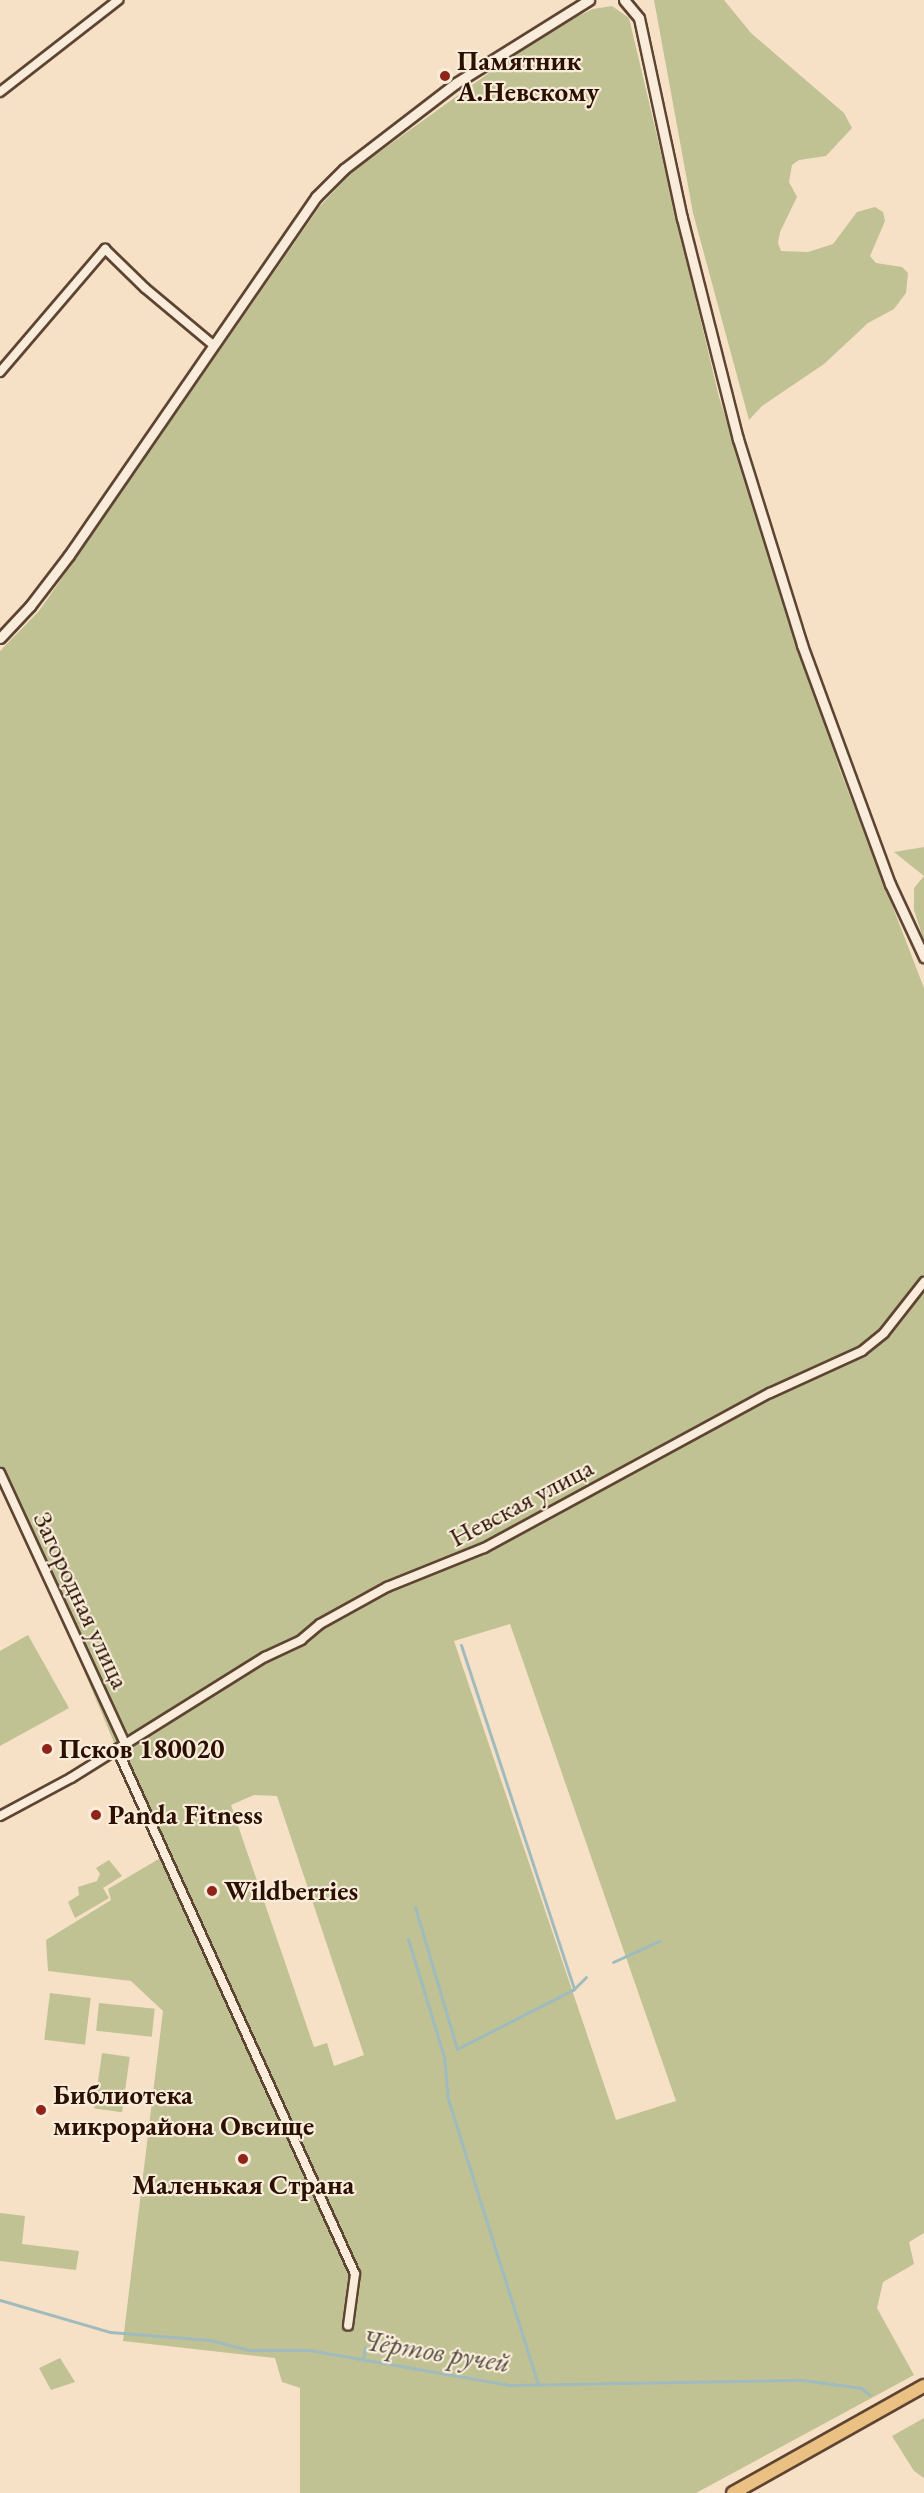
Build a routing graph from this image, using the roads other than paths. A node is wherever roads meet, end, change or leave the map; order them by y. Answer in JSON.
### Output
{"nodes":[{"id":1,"x":118,"y":0,"type":"edge"},
{"id":2,"x":589,"y":0,"type":"edge"},
{"id":3,"x":624,"y":0,"type":"edge"},
{"id":4,"x":0,"y":92,"type":"edge"},
{"id":5,"x":212,"y":344,"type":"junction"},
{"id":6,"x":0,"y":372,"type":"edge"},
{"id":7,"x":0,"y":638,"type":"edge"},
{"id":8,"x":924,"y":957,"type":"edge"},
{"id":9,"x":924,"y":1282,"type":"edge"},
{"id":10,"x":0,"y":1473,"type":"edge"},
{"id":11,"x":126,"y":1744,"type":"junction"},
{"id":12,"x":117,"y":1749,"type":"junction"},
{"id":13,"x":0,"y":1816,"type":"edge"},
{"id":14,"x":348,"y":2326,"type":"dead end"},
{"id":15,"x":924,"y":2386,"type":"edge"},
{"id":16,"x":733,"y":2493,"type":"edge"}],
"edges":[{"from":1,"to":4,"type":"street"},
{"from":2,"to":5,"type":"street"},
{"from":3,"to":8,"type":"street"},
{"from":5,"to":6,"type":"street"},
{"from":5,"to":7,"type":"street"},
{"from":9,"to":11,"type":"street","name":"Невская улица"},
{"from":10,"to":11,"type":"street","name":"Загородная улица"},
{"from":11,"to":12,"type":"street","name":"Невская улица"},
{"from":12,"to":13,"type":"street","name":"Невская улица"},
{"from":12,"to":14,"type":"street"},
{"from":15,"to":16,"type":"highway"}]}
